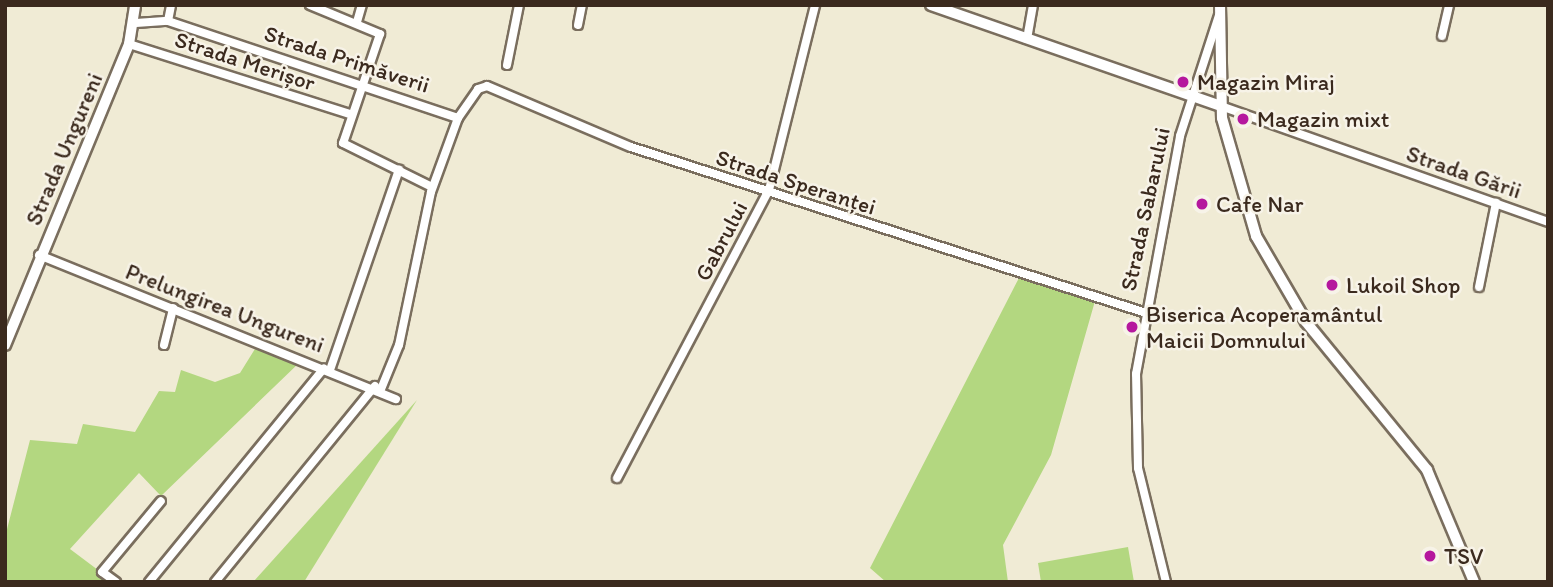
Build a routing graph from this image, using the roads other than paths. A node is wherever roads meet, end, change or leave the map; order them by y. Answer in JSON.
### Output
{"nodes":[{"id":1,"x":135,"y":5,"type":"edge"},
{"id":2,"x":171,"y":5,"type":"edge"},
{"id":3,"x":310,"y":5,"type":"edge"},
{"id":4,"x":362,"y":5,"type":"edge"},
{"id":5,"x":519,"y":5,"type":"edge"},
{"id":6,"x":582,"y":5,"type":"edge"},
{"id":7,"x":815,"y":5,"type":"edge"},
{"id":8,"x":931,"y":5,"type":"edge"},
{"id":9,"x":1033,"y":5,"type":"edge"},
{"id":10,"x":1448,"y":5,"type":"edge"},
{"id":11,"x":1220,"y":10,"type":"edge"},
{"id":12,"x":168,"y":20,"type":"junction"},
{"id":13,"x":358,"y":22,"type":"junction"},
{"id":14,"x":136,"y":23,"type":"junction"},
{"id":15,"x":578,"y":25,"type":"dead end"},
{"id":16,"x":1442,"y":36,"type":"dead end"},
{"id":17,"x":1027,"y":38,"type":"junction"},
{"id":18,"x":129,"y":44,"type":"junction"},
{"id":19,"x":507,"y":65,"type":"dead end"},
{"id":20,"x":361,"y":84,"type":"junction"},
{"id":21,"x":1191,"y":96,"type":"junction"},
{"id":22,"x":1220,"y":106,"type":"junction"},
{"id":23,"x":350,"y":114,"type":"junction"},
{"id":24,"x":459,"y":121,"type":"junction"},
{"id":25,"x":399,"y":170,"type":"junction"},
{"id":26,"x":432,"y":187,"type":"junction"},
{"id":27,"x":769,"y":190,"type":"junction"},
{"id":28,"x":1496,"y":203,"type":"junction"},
{"id":29,"x":1548,"y":222,"type":"edge"},
{"id":30,"x":39,"y":255,"type":"junction"},
{"id":31,"x":1479,"y":287,"type":"dead end"},
{"id":32,"x":173,"y":308,"type":"junction"},
{"id":33,"x":1143,"y":312,"type":"junction"},
{"id":34,"x":5,"y":345,"type":"edge"},
{"id":35,"x":164,"y":345,"type":"dead end"},
{"id":36,"x":327,"y":369,"type":"junction"},
{"id":37,"x":378,"y":387,"type":"junction"},
{"id":38,"x":396,"y":399,"type":"dead end"},
{"id":39,"x":617,"y":478,"type":"dead end"},
{"id":40,"x":161,"y":500,"type":"dead end"},
{"id":41,"x":116,"y":582,"type":"edge"},
{"id":42,"x":149,"y":582,"type":"edge"},
{"id":43,"x":215,"y":582,"type":"edge"},
{"id":44,"x":1166,"y":582,"type":"edge"},
{"id":45,"x":1474,"y":582,"type":"edge"}],
"edges":[{"from":1,"to":14,"type":"main road","name":"Strada Ungureni"},
{"from":2,"to":12,"type":"street"},
{"from":3,"to":13,"type":"street"},
{"from":4,"to":13,"type":"street"},
{"from":5,"to":19,"type":"street"},
{"from":6,"to":15,"type":"street"},
{"from":7,"to":27,"type":"street","name":"Gabrului"},
{"from":8,"to":17,"type":"main road","name":"Strada Gării"},
{"from":9,"to":17,"type":"street"},
{"from":10,"to":16,"type":"street"},
{"from":11,"to":21,"type":"street","name":"Strada Sabarului"},
{"from":11,"to":22,"type":"main road"},
{"from":12,"to":14,"type":"street","name":"Strada Primăverii"},
{"from":12,"to":20,"type":"street","name":"Strada Primăverii"},
{"from":13,"to":20,"type":"street"},
{"from":14,"to":18,"type":"main road","name":"Strada Ungureni"},
{"from":17,"to":21,"type":"main road","name":"Strada Gării"},
{"from":18,"to":23,"type":"street","name":"Strada Merișor"},
{"from":18,"to":30,"type":"main road","name":"Strada Ungureni"},
{"from":20,"to":23,"type":"street"},
{"from":20,"to":24,"type":"street","name":"Strada Primăverii"},
{"from":21,"to":22,"type":"main road","name":"Strada Gării"},
{"from":21,"to":33,"type":"street","name":"Strada Sabarului"},
{"from":22,"to":28,"type":"street","name":"Strada Gării"},
{"from":22,"to":45,"type":"main road"},
{"from":23,"to":25,"type":"street"},
{"from":24,"to":26,"type":"street"},
{"from":24,"to":27,"type":"street","name":"Strada Speranței"},
{"from":25,"to":26,"type":"street"},
{"from":25,"to":36,"type":"street"},
{"from":26,"to":37,"type":"street"},
{"from":27,"to":33,"type":"street","name":"Strada Speranței"},
{"from":27,"to":39,"type":"street","name":"Gabrului"},
{"from":28,"to":29,"type":"street","name":"Strada Gării"},
{"from":28,"to":31,"type":"street"},
{"from":30,"to":32,"type":"street","name":"Prelungirea Ungureni"},
{"from":30,"to":34,"type":"main road","name":"Strada Ungureni"},
{"from":32,"to":35,"type":"street"},
{"from":32,"to":36,"type":"street","name":"Prelungirea Ungureni"},
{"from":33,"to":44,"type":"street","name":"Strada Sabarului"},
{"from":36,"to":37,"type":"street","name":"Prelungirea Ungureni"},
{"from":36,"to":42,"type":"street"},
{"from":37,"to":38,"type":"street","name":"Prelungirea Ungureni"},
{"from":37,"to":43,"type":"street"},
{"from":40,"to":41,"type":"street"}]}
